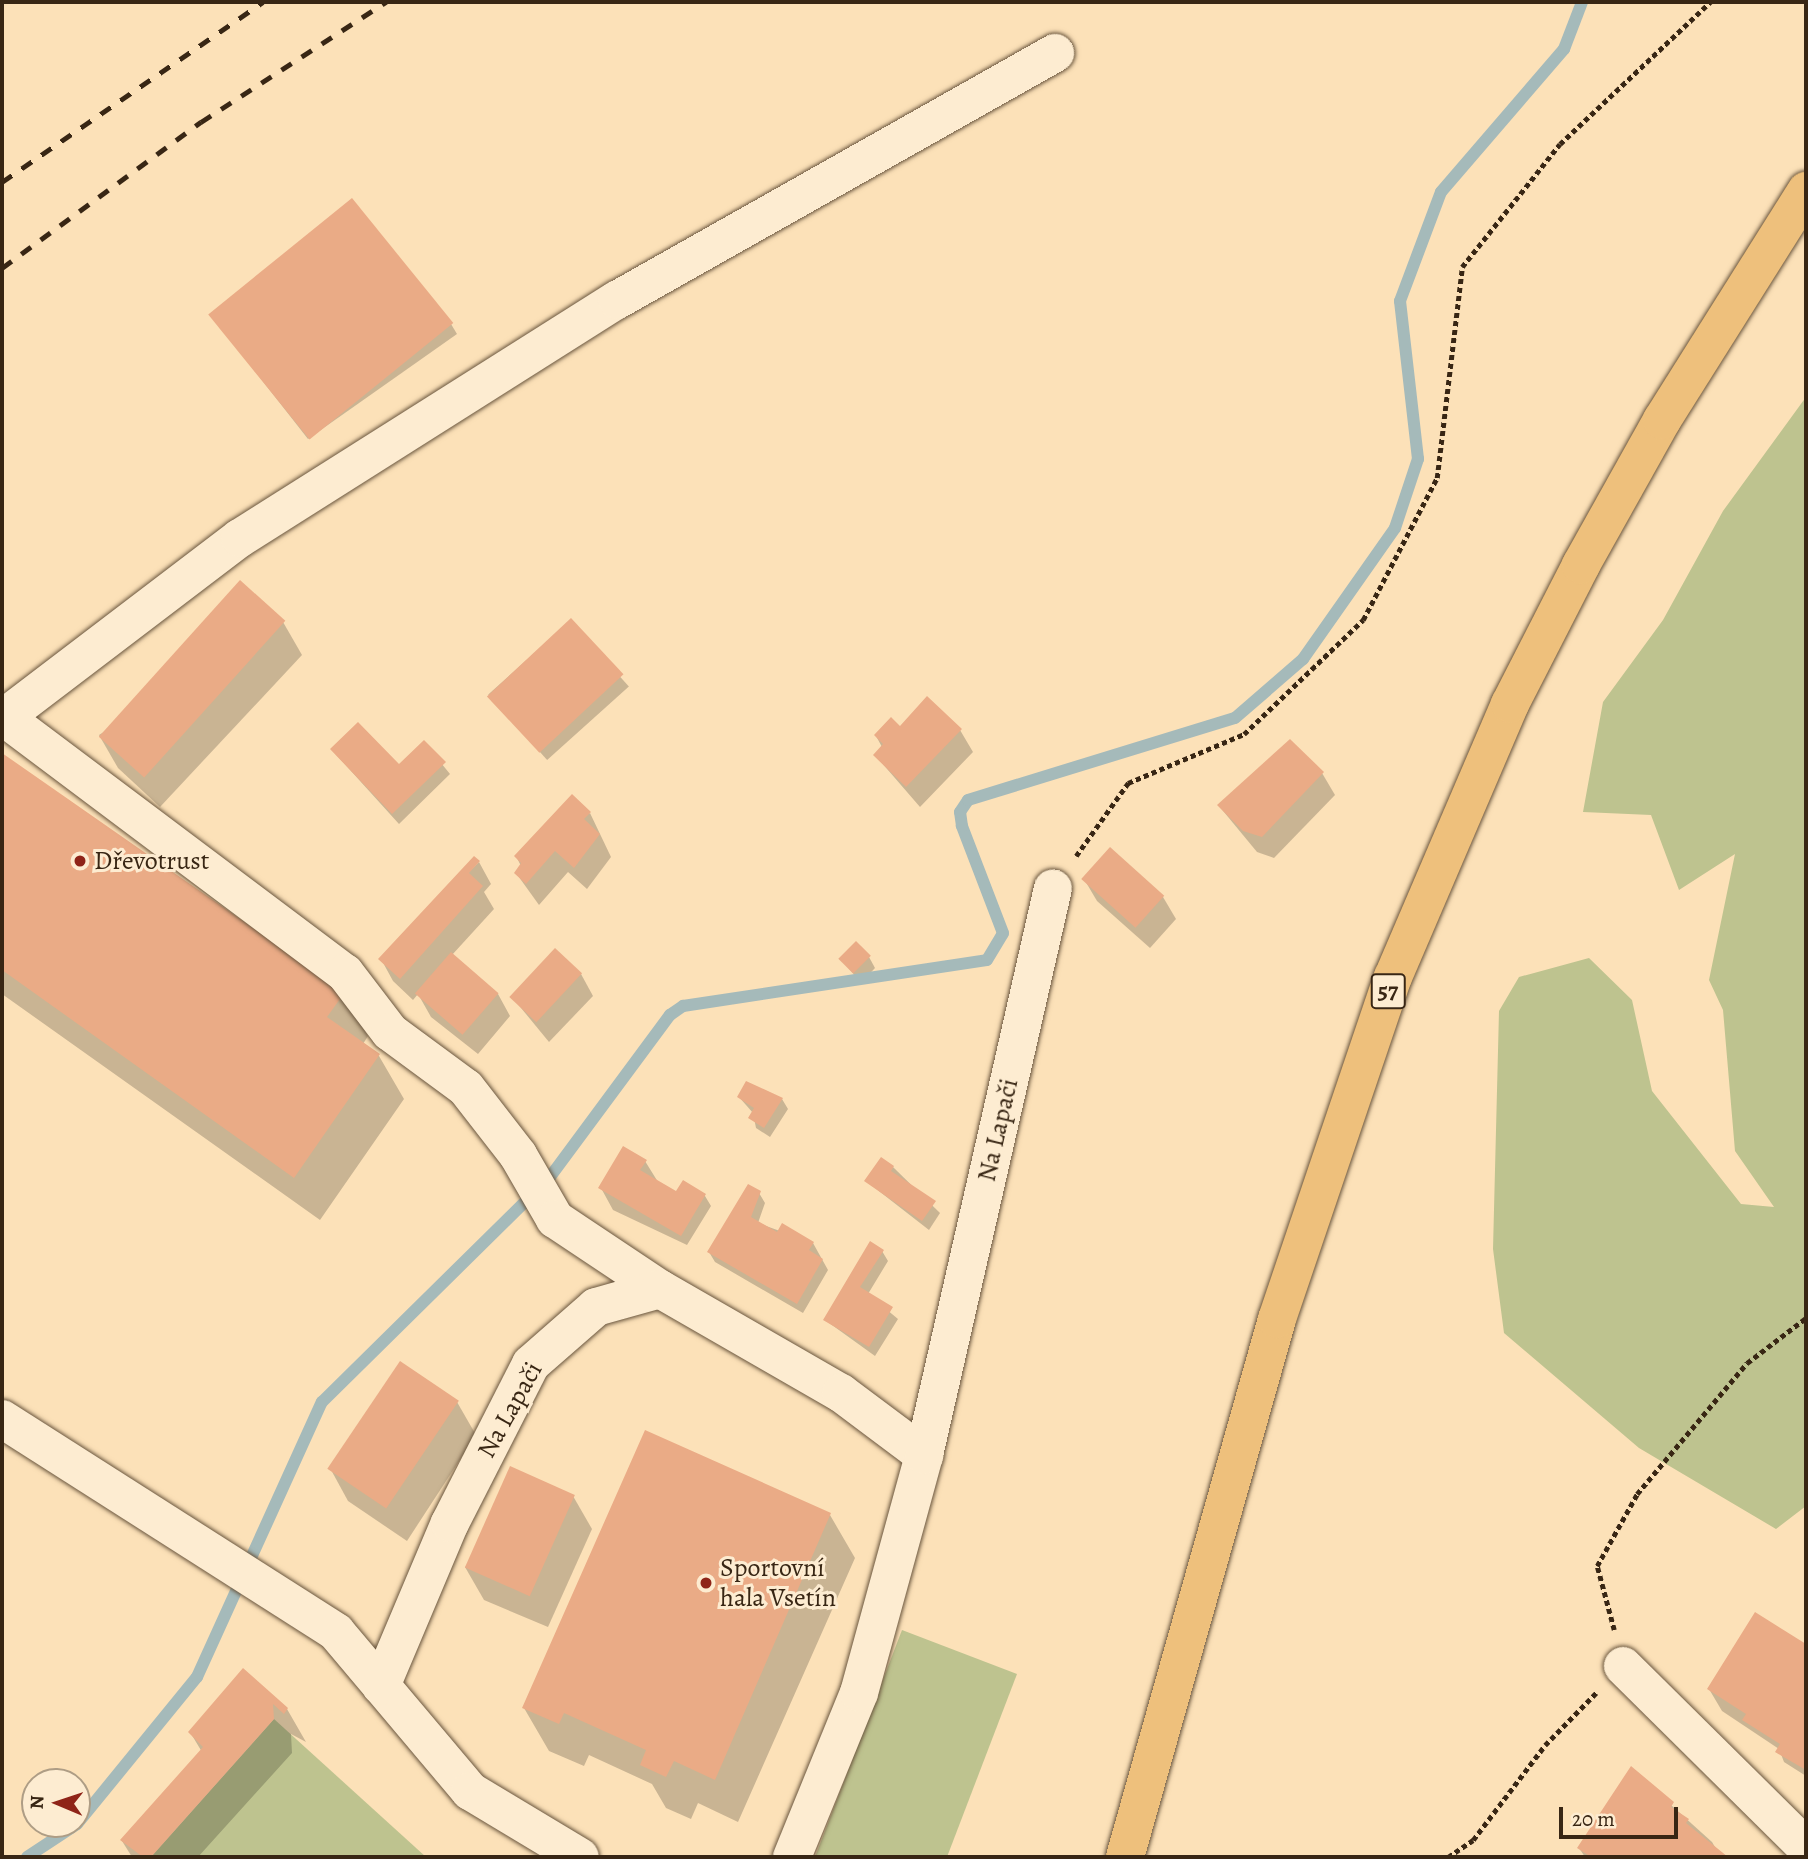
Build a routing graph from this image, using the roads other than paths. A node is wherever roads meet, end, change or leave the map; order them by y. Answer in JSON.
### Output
{"nodes":[{"id":1,"x":1055,"y":52,"type":"dead end"},
{"id":2,"x":1806,"y":191,"type":"edge"},
{"id":3,"x":3,"y":719,"type":"edge"},
{"id":4,"x":1053,"y":888,"type":"road end"},
{"id":5,"x":660,"y":1289,"type":"junction"},
{"id":6,"x":2,"y":1419,"type":"edge"},
{"id":7,"x":924,"y":1455,"type":"junction"},
{"id":8,"x":1623,"y":1666,"type":"road end"},
{"id":9,"x":381,"y":1686,"type":"junction"},
{"id":10,"x":1806,"y":1847,"type":"edge"},
{"id":11,"x":580,"y":1857,"type":"edge"},
{"id":12,"x":792,"y":1857,"type":"edge"},
{"id":13,"x":1125,"y":1857,"type":"edge"}],
"edges":[{"from":1,"to":3,"type":"street"},
{"from":2,"to":13,"type":"main road","number":"57"},
{"from":3,"to":5,"type":"street"},
{"from":4,"to":7,"type":"street","name":"Na Lapači"},
{"from":5,"to":7,"type":"street"},
{"from":5,"to":9,"type":"street","name":"Na Lapači"},
{"from":6,"to":9,"type":"street"},
{"from":7,"to":12,"type":"street","name":"Na Lapači"},
{"from":8,"to":10,"type":"street"},
{"from":9,"to":11,"type":"street"}]}
